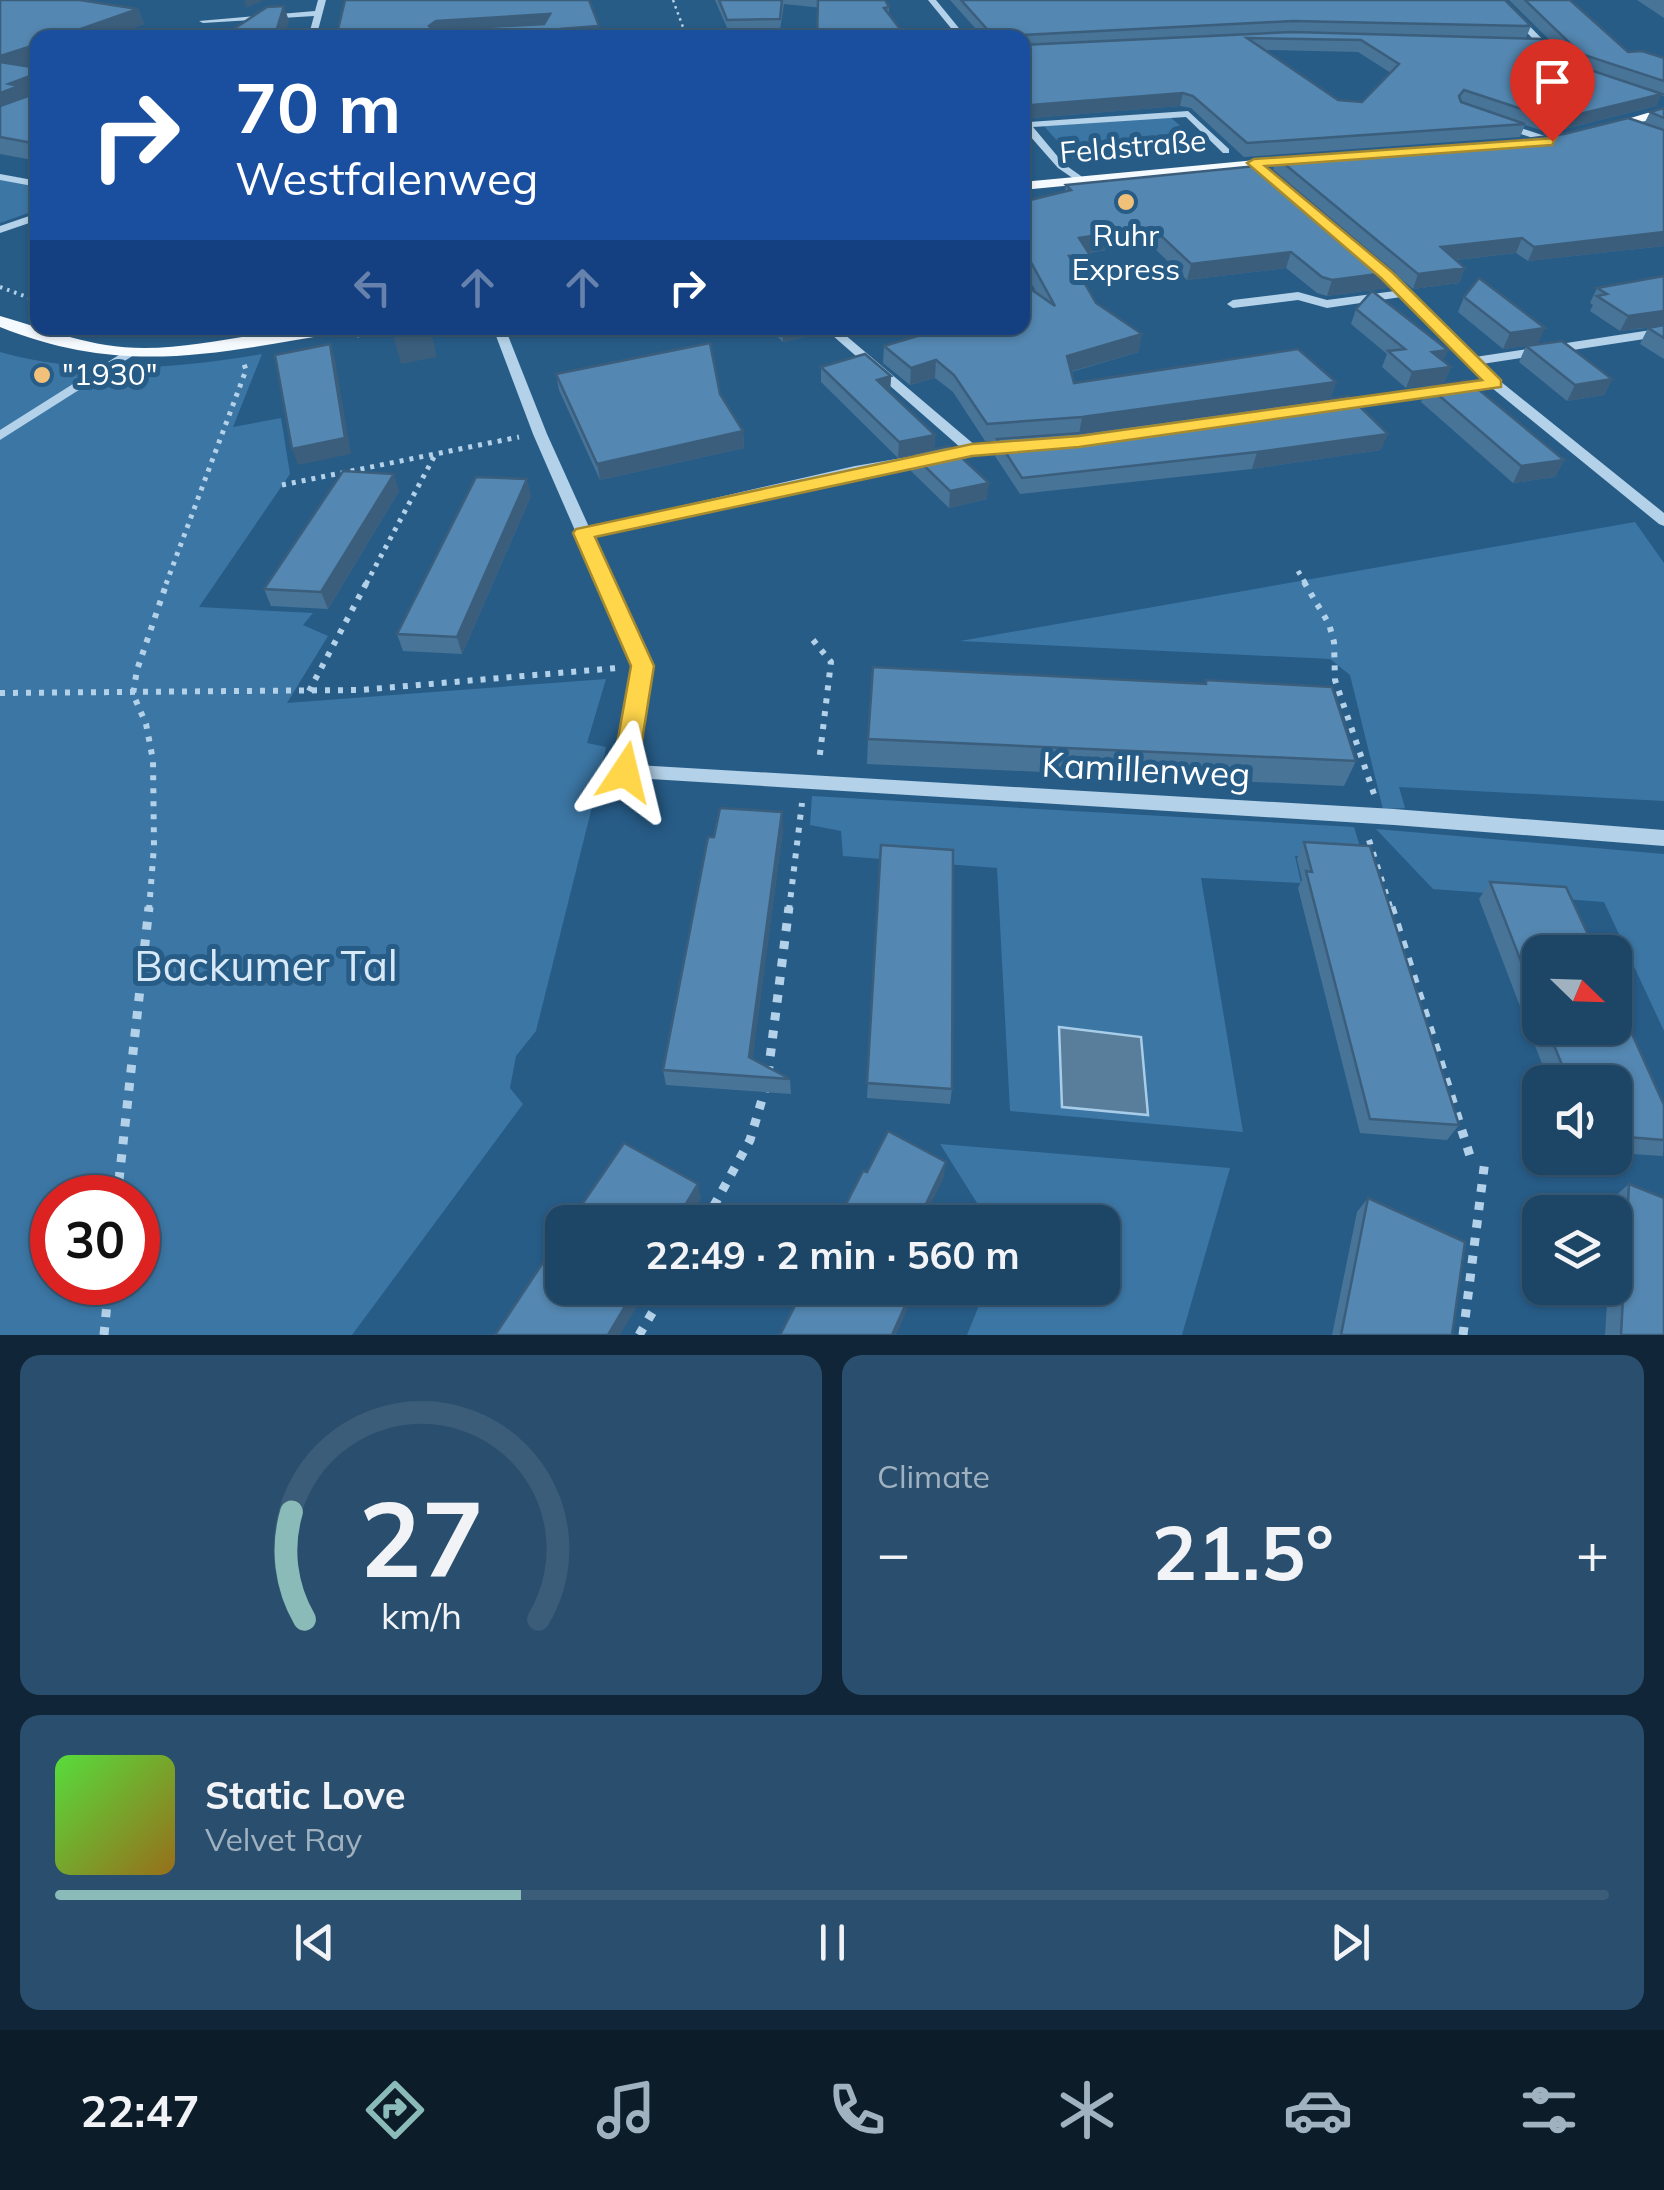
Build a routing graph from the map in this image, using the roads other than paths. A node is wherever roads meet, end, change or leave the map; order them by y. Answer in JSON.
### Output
{"nodes":[{"id":1,"x":322,"y":0,"type":"edge"},
{"id":2,"x":932,"y":0,"type":"edge"},
{"id":3,"x":1500,"y":0,"type":"edge"},
{"id":4,"x":318,"y":13,"type":"junction"},
{"id":5,"x":203,"y":21,"type":"dead end"},
{"id":6,"x":314,"y":30,"type":"edge"},
{"id":7,"x":956,"y":30,"type":"edge"},
{"id":8,"x":1522,"y":44,"type":"edge"},
{"id":9,"x":1542,"y":45,"type":"junction"},
{"id":10,"x":1556,"y":58,"type":"edge"},
{"id":11,"x":1662,"y":105,"type":"edge"},
{"id":12,"x":1496,"y":122,"type":"edge"},
{"id":13,"x":1030,"y":123,"type":"edge"},
{"id":14,"x":1622,"y":124,"type":"junction"},
{"id":15,"x":1030,"y":130,"type":"edge"},
{"id":16,"x":1640,"y":130,"type":"edge"},
{"id":17,"x":1590,"y":132,"type":"edge"},
{"id":18,"x":1574,"y":136,"type":"edge"},
{"id":19,"x":1552,"y":141,"type":"junction"},
{"id":20,"x":1512,"y":146,"type":"edge"},
{"id":21,"x":1226,"y":151,"type":"dead end"},
{"id":22,"x":1318,"y":158,"type":"edge"},
{"id":23,"x":1254,"y":163,"type":"junction"},
{"id":24,"x":0,"y":177,"type":"edge"},
{"id":25,"x":1077,"y":178,"type":"junction"},
{"id":26,"x":30,"y":183,"type":"edge"},
{"id":27,"x":1277,"y":183,"type":"edge"},
{"id":28,"x":1030,"y":185,"type":"edge"},
{"id":29,"x":30,"y":219,"type":"edge"},
{"id":30,"x":0,"y":230,"type":"edge"},
{"id":31,"x":1359,"y":252,"type":"edge"},
{"id":32,"x":1405,"y":294,"type":"junction"},
{"id":33,"x":1234,"y":304,"type":"dead end"},
{"id":34,"x":0,"y":322,"type":"edge"},
{"id":35,"x":30,"y":332,"type":"edge"},
{"id":36,"x":1664,"y":332,"type":"edge"},
{"id":37,"x":40,"y":335,"type":"edge"},
{"id":38,"x":294,"y":335,"type":"edge"},
{"id":39,"x":502,"y":335,"type":"edge"},
{"id":40,"x":838,"y":335,"type":"edge"},
{"id":41,"x":130,"y":352,"type":"junction"},
{"id":42,"x":1475,"y":362,"type":"junction"},
{"id":43,"x":1495,"y":384,"type":"junction"},
{"id":44,"x":1310,"y":410,"type":"edge"},
{"id":45,"x":0,"y":436,"type":"edge"},
{"id":46,"x":1043,"y":444,"type":"edge"},
{"id":47,"x":972,"y":450,"type":"junction"},
{"id":48,"x":1664,"y":521,"type":"edge"},
{"id":49,"x":583,"y":533,"type":"junction"},
{"id":50,"x":1664,"y":838,"type":"edge"}],
"edges":[{"from":1,"to":4,"type":"street"},
{"from":2,"to":7,"type":"street"},
{"from":3,"to":9,"type":"street"},
{"from":4,"to":5,"type":"street"},
{"from":4,"to":6,"type":"street"},
{"from":8,"to":9,"type":"street"},
{"from":9,"to":10,"type":"street"},
{"from":11,"to":14,"type":"main road"},
{"from":12,"to":19,"type":"street"},
{"from":13,"to":21,"type":"street","name":"Feldstraße"},
{"from":14,"to":16,"type":"street"},
{"from":14,"to":17,"type":"main road"},
{"from":15,"to":25,"type":"street"},
{"from":18,"to":19,"type":"main road"},
{"from":19,"to":20,"type":"main road"},
{"from":22,"to":23,"type":"main road","name":"Feldstraße"},
{"from":23,"to":25,"type":"main road","name":"Feldstraße"},
{"from":23,"to":27,"type":"street"},
{"from":24,"to":26,"type":"street"},
{"from":25,"to":28,"type":"main road","name":"Feldstraße"},
{"from":29,"to":30,"type":"street"},
{"from":31,"to":32,"type":"street"},
{"from":32,"to":33,"type":"street"},
{"from":32,"to":42,"type":"street"},
{"from":34,"to":35,"type":"main road"},
{"from":36,"to":42,"type":"street"},
{"from":37,"to":41,"type":"main road"},
{"from":38,"to":41,"type":"main road"},
{"from":39,"to":49,"type":"street"},
{"from":40,"to":47,"type":"street"},
{"from":41,"to":45,"type":"street"},
{"from":42,"to":43,"type":"street"},
{"from":43,"to":44,"type":"street"},
{"from":43,"to":48,"type":"street"},
{"from":46,"to":47,"type":"street"},
{"from":47,"to":49,"type":"street"},
{"from":49,"to":50,"type":"street","name":"Kamillenweg"}]}
